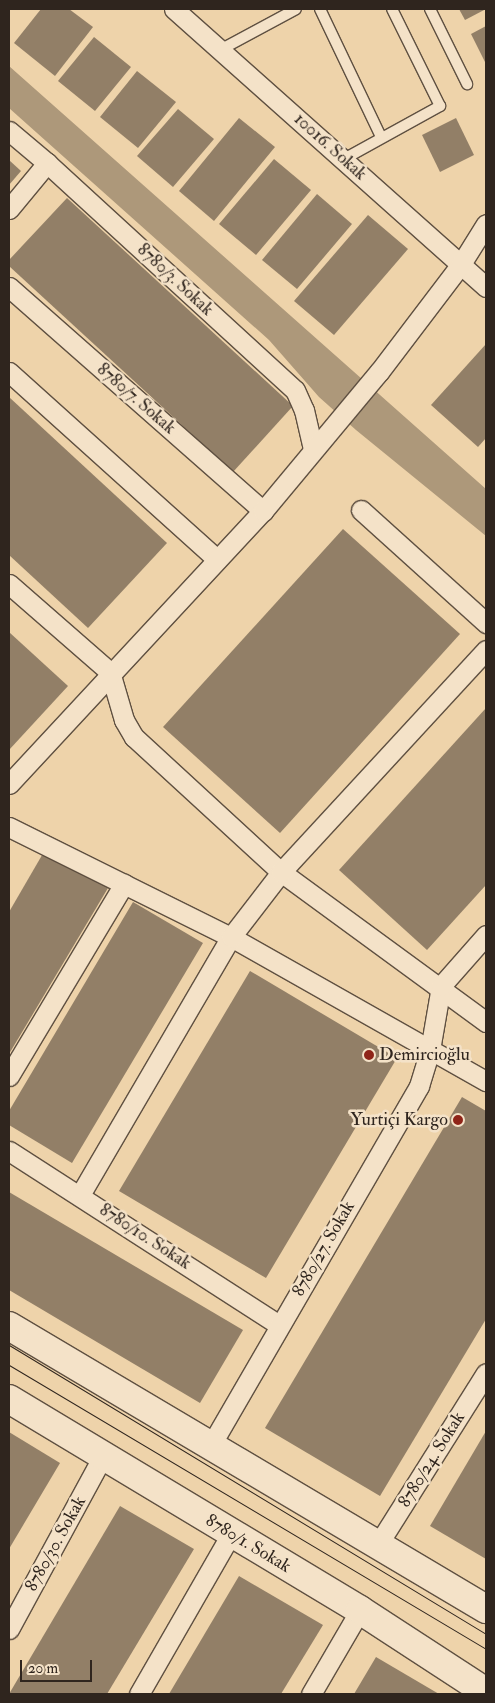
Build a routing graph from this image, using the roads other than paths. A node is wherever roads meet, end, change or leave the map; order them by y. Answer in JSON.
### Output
{"nodes":[{"id":1,"x":174,"y":9,"type":"edge"},
{"id":2,"x":296,"y":9,"type":"edge"},
{"id":3,"x":320,"y":9,"type":"edge"},
{"id":4,"x":392,"y":9,"type":"edge"},
{"id":5,"x":430,"y":9,"type":"edge"},
{"id":6,"x":220,"y":50,"type":"junction"},
{"id":7,"x":467,"y":84,"type":"dead end"},
{"id":8,"x":9,"y":132,"type":"edge"},
{"id":9,"x":381,"y":137,"type":"junction"},
{"id":10,"x":344,"y":159,"type":"junction"},
{"id":11,"x":47,"y":162,"type":"junction"},
{"id":12,"x":9,"y":209,"type":"edge"},
{"id":13,"x":486,"y":224,"type":"edge"},
{"id":14,"x":461,"y":264,"type":"junction"},
{"id":15,"x":486,"y":286,"type":"edge"},
{"id":16,"x":9,"y":287,"type":"edge"},
{"id":17,"x":9,"y":372,"type":"edge"},
{"id":18,"x":313,"y":448,"type":"junction"},
{"id":19,"x":361,"y":510,"type":"dead end"},
{"id":20,"x":263,"y":511,"type":"junction"},
{"id":21,"x":217,"y":559,"type":"junction"},
{"id":22,"x":9,"y":584,"type":"edge"},
{"id":23,"x":486,"y":623,"type":"edge"},
{"id":24,"x":486,"y":650,"type":"edge"},
{"id":25,"x":110,"y":672,"type":"junction"},
{"id":26,"x":9,"y":784,"type":"edge"},
{"id":27,"x":9,"y":827,"type":"edge"},
{"id":28,"x":281,"y":872,"type":"junction"},
{"id":29,"x":124,"y":884,"type":"junction"},
{"id":30,"x":486,"y":935,"type":"edge"},
{"id":31,"x":232,"y":937,"type":"junction"},
{"id":32,"x":440,"y":986,"type":"junction"},
{"id":33,"x":486,"y":1022,"type":"edge"},
{"id":34,"x":430,"y":1050,"type":"junction"},
{"id":35,"x":9,"y":1076,"type":"edge"},
{"id":36,"x":486,"y":1081,"type":"edge"},
{"id":37,"x":9,"y":1152,"type":"edge"},
{"id":38,"x":80,"y":1195,"type":"junction"},
{"id":39,"x":280,"y":1325,"type":"junction"},
{"id":40,"x":9,"y":1326,"type":"edge"},
{"id":41,"x":486,"y":1373,"type":"edge"},
{"id":42,"x":9,"y":1399,"type":"edge"},
{"id":43,"x":211,"y":1445,"type":"junction"},
{"id":44,"x":102,"y":1458,"type":"junction"},
{"id":45,"x":231,"y":1534,"type":"junction"},
{"id":46,"x":378,"y":1546,"type":"junction"},
{"id":47,"x":486,"y":1609,"type":"edge"},
{"id":48,"x":360,"y":1610,"type":"junction"},
{"id":49,"x":9,"y":1630,"type":"edge"},
{"id":50,"x":481,"y":1687,"type":"edge"},
{"id":51,"x":139,"y":1694,"type":"edge"},
{"id":52,"x":311,"y":1694,"type":"edge"}],
"edges":[{"from":1,"to":6,"type":"street","name":"10016. Sokak"},
{"from":2,"to":6,"type":"lane"},
{"from":3,"to":9,"type":"lane"},
{"from":4,"to":9,"type":"lane"},
{"from":5,"to":7,"type":"lane"},
{"from":6,"to":10,"type":"street","name":"10016. Sokak"},
{"from":8,"to":11,"type":"street","name":"8780/3. Sokak"},
{"from":9,"to":10,"type":"lane"},
{"from":10,"to":14,"type":"street","name":"10016. Sokak"},
{"from":11,"to":12,"type":"street"},
{"from":11,"to":18,"type":"street","name":"8780/3. Sokak"},
{"from":13,"to":14,"type":"street"},
{"from":14,"to":15,"type":"street","name":"10016. Sokak"},
{"from":14,"to":18,"type":"street"},
{"from":16,"to":20,"type":"street","name":"8780/7. Sokak"},
{"from":17,"to":21,"type":"street"},
{"from":18,"to":20,"type":"street"},
{"from":19,"to":23,"type":"street"},
{"from":20,"to":21,"type":"street"},
{"from":21,"to":25,"type":"street"},
{"from":22,"to":25,"type":"street"},
{"from":24,"to":28,"type":"street"},
{"from":25,"to":26,"type":"street"},
{"from":25,"to":28,"type":"street"},
{"from":27,"to":29,"type":"street"},
{"from":28,"to":31,"type":"street"},
{"from":28,"to":32,"type":"street"},
{"from":29,"to":31,"type":"street"},
{"from":29,"to":35,"type":"street"},
{"from":30,"to":32,"type":"street"},
{"from":31,"to":34,"type":"street"},
{"from":31,"to":38,"type":"street"},
{"from":32,"to":33,"type":"street"},
{"from":32,"to":34,"type":"street","name":"8780/27. Sokak"},
{"from":34,"to":36,"type":"street"},
{"from":34,"to":39,"type":"street","name":"8780/27. Sokak"},
{"from":37,"to":38,"type":"street","name":"8780/10. Sokak"},
{"from":38,"to":39,"type":"street","name":"8780/10. Sokak"},
{"from":39,"to":43,"type":"street","name":"8780/27. Sokak"},
{"from":40,"to":43,"type":"street"},
{"from":41,"to":46,"type":"street","name":"8780/24. Sokak"},
{"from":42,"to":44,"type":"street","name":"8780/1. Sokak"},
{"from":43,"to":46,"type":"street"},
{"from":44,"to":45,"type":"street","name":"8780/1. Sokak"},
{"from":44,"to":49,"type":"street","name":"8780/30. Sokak"},
{"from":45,"to":48,"type":"street","name":"8780/1. Sokak"},
{"from":45,"to":51,"type":"street"},
{"from":46,"to":47,"type":"street"},
{"from":48,"to":50,"type":"street","name":"8780/1. Sokak"},
{"from":48,"to":52,"type":"street"}]}
